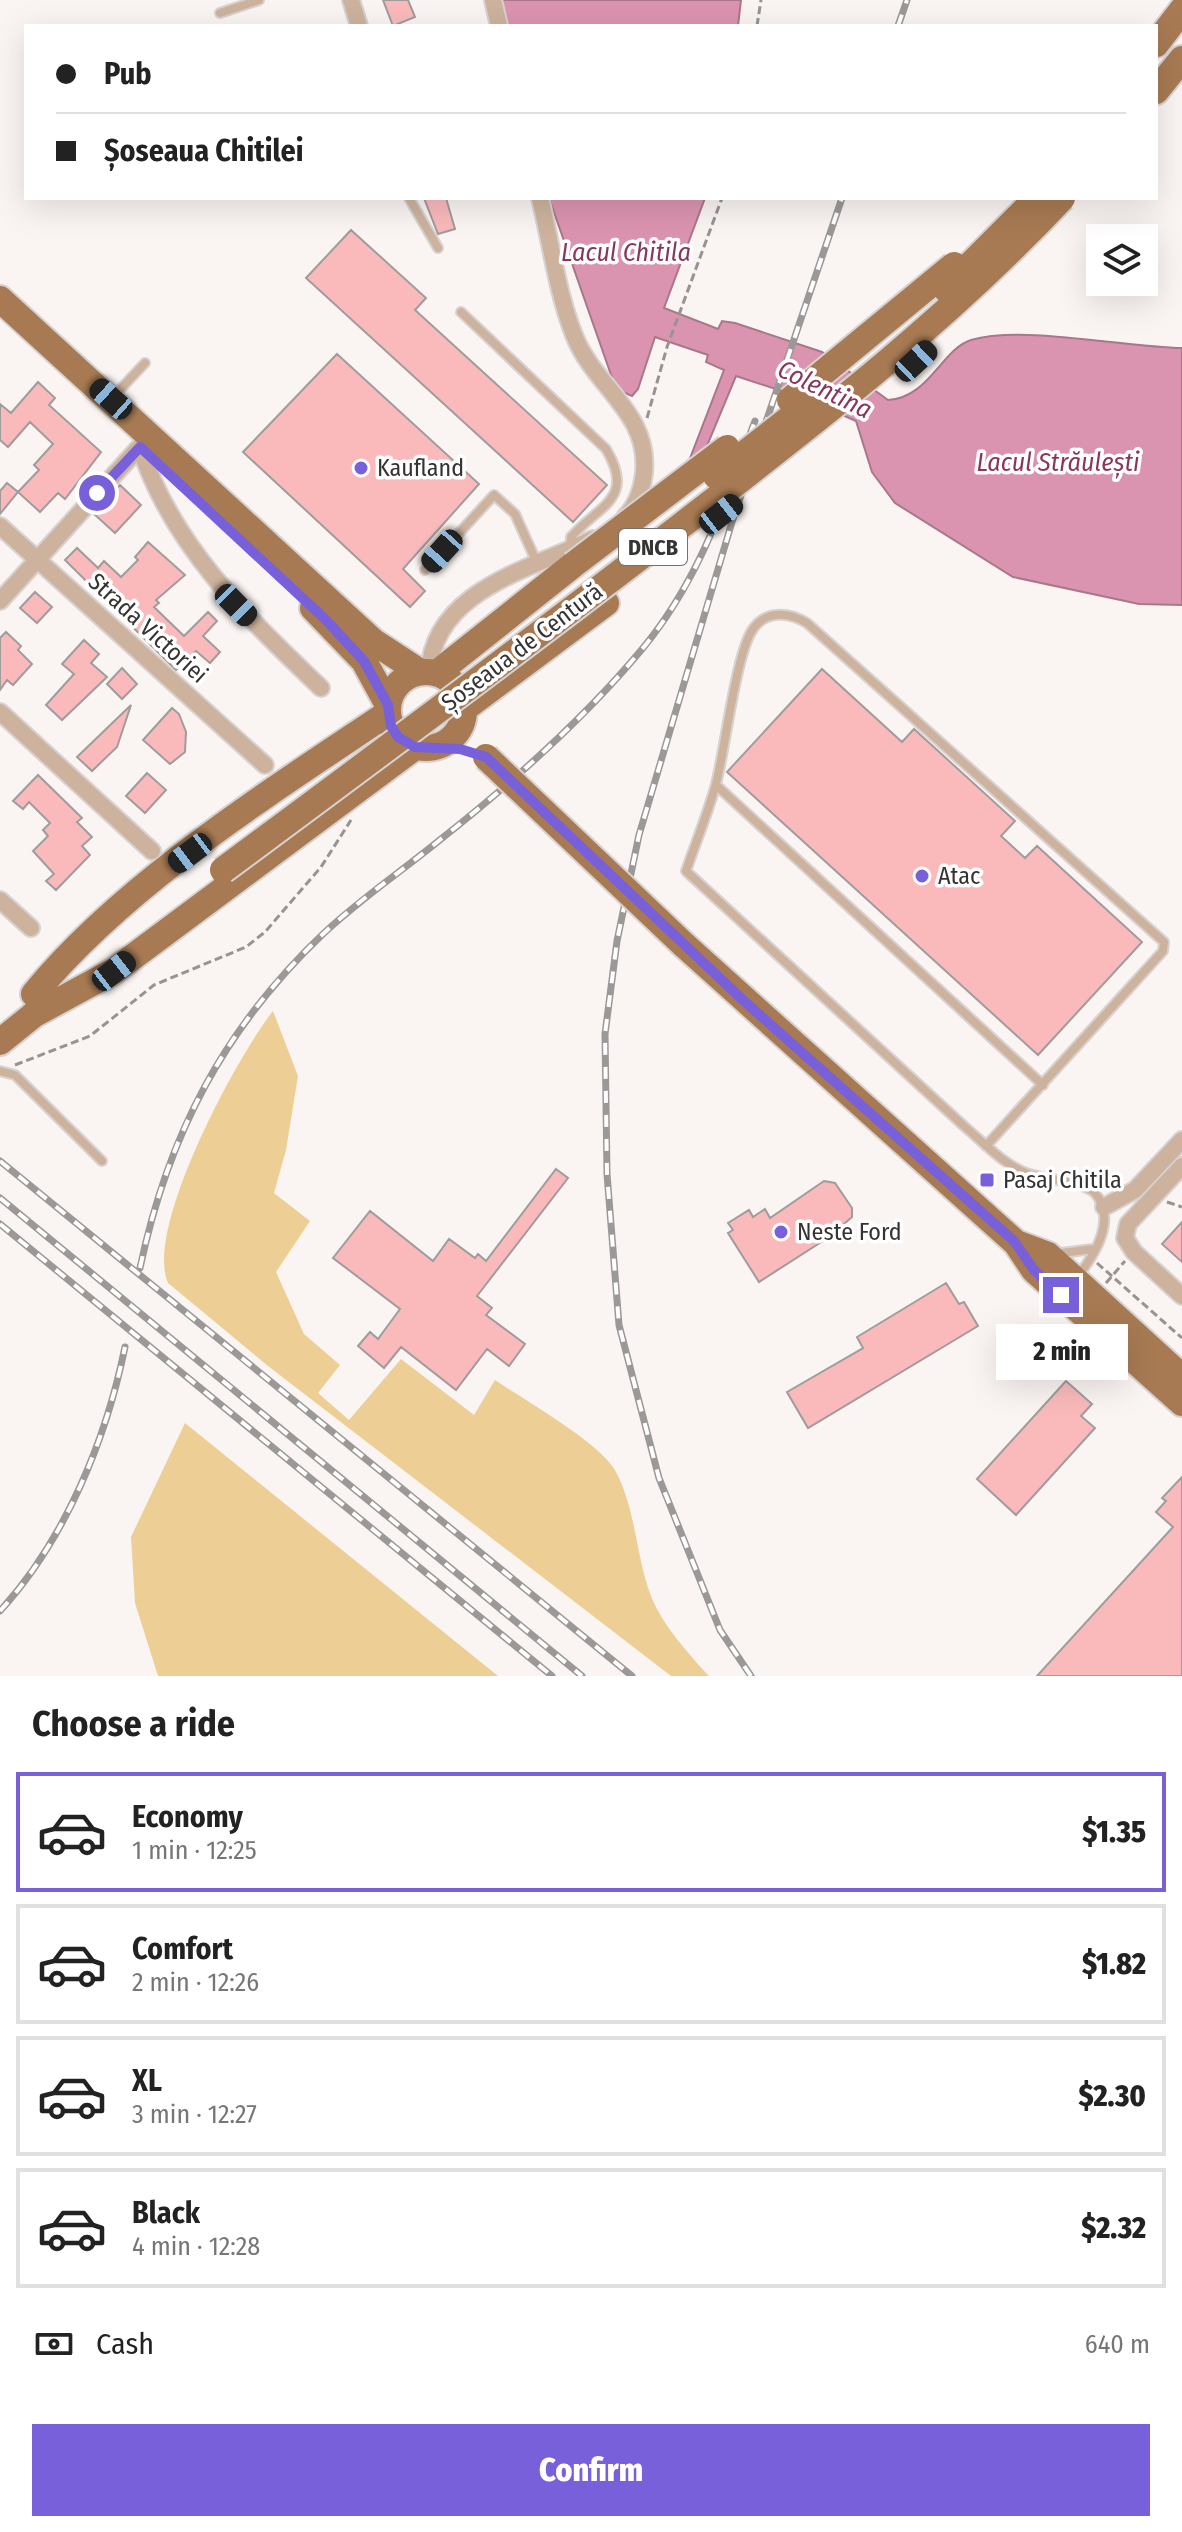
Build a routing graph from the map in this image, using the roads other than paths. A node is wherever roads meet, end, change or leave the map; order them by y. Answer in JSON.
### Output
{"nodes":[{"id":1,"x":259,"y":0,"type":"edge"},
{"id":2,"x":351,"y":0,"type":"edge"},
{"id":3,"x":493,"y":0,"type":"edge"},
{"id":4,"x":1182,"y":10,"type":"edge"},
{"id":5,"x":220,"y":13,"type":"dead end"},
{"id":6,"x":358,"y":24,"type":"edge"},
{"id":7,"x":499,"y":24,"type":"edge"},
{"id":8,"x":1182,"y":28,"type":"edge"},
{"id":9,"x":1158,"y":41,"type":"edge"},
{"id":10,"x":1158,"y":58,"type":"edge"},
{"id":11,"x":1182,"y":59,"type":"edge"},
{"id":12,"x":1182,"y":77,"type":"edge"},
{"id":13,"x":1158,"y":89,"type":"edge"},
{"id":14,"x":1158,"y":106,"type":"edge"},
{"id":15,"x":410,"y":200,"type":"edge"},
{"id":16,"x":540,"y":200,"type":"edge"},
{"id":17,"x":1021,"y":200,"type":"edge"},
{"id":18,"x":1035,"y":200,"type":"edge"},
{"id":19,"x":1070,"y":200,"type":"edge"},
{"id":20,"x":438,"y":248,"type":"dead end"},
{"id":21,"x":0,"y":299,"type":"edge"},
{"id":22,"x":461,"y":312,"type":"dead end"},
{"id":23,"x":0,"y":319,"type":"edge"},
{"id":24,"x":145,"y":363,"type":"dead end"},
{"id":25,"x":111,"y":399,"type":"junction"},
{"id":26,"x":145,"y":441,"type":"junction"},
{"id":27,"x":0,"y":526,"type":"edge"},
{"id":28,"x":572,"y":557,"type":"junction"},
{"id":29,"x":37,"y":559,"type":"junction"},
{"id":30,"x":537,"y":563,"type":"junction"},
{"id":31,"x":425,"y":570,"type":"dead end"},
{"id":32,"x":0,"y":601,"type":"edge"},
{"id":33,"x":429,"y":672,"type":"junction"},
{"id":34,"x":321,"y":688,"type":"dead end"},
{"id":35,"x":388,"y":709,"type":"junction"},
{"id":36,"x":0,"y":712,"type":"edge"},
{"id":37,"x":465,"y":713,"type":"junction"},
{"id":38,"x":426,"y":747,"type":"junction"},
{"id":39,"x":486,"y":757,"type":"junction"},
{"id":40,"x":265,"y":765,"type":"dead end"},
{"id":41,"x":716,"y":785,"type":"junction"},
{"id":42,"x":152,"y":851,"type":"dead end"},
{"id":43,"x":218,"y":863,"type":"junction"},
{"id":44,"x":0,"y":900,"type":"edge"},
{"id":45,"x":31,"y":928,"type":"dead end"},
{"id":46,"x":34,"y":1005,"type":"junction"},
{"id":47,"x":0,"y":1023,"type":"edge"},
{"id":48,"x":0,"y":1042,"type":"edge"},
{"id":49,"x":2,"y":1070,"type":"edge"},
{"id":50,"x":1043,"y":1085,"type":"junction"},
{"id":51,"x":1182,"y":1140,"type":"edge"},
{"id":52,"x":986,"y":1146,"type":"junction"},
{"id":53,"x":102,"y":1161,"type":"dead end"},
{"id":54,"x":1182,"y":1166,"type":"edge"},
{"id":55,"x":1104,"y":1207,"type":"junction"},
{"id":56,"x":1016,"y":1243,"type":"junction"},
{"id":57,"x":1080,"y":1271,"type":"junction"},
{"id":58,"x":1182,"y":1296,"type":"edge"},
{"id":59,"x":1182,"y":1377,"type":"edge"},
{"id":60,"x":1182,"y":1403,"type":"edge"}],
"edges":[{"from":1,"to":5,"type":"lane"},
{"from":2,"to":6,"type":"street"},
{"from":3,"to":7,"type":"street"},
{"from":4,"to":9,"type":"main road"},
{"from":8,"to":10,"type":"main road"},
{"from":11,"to":13,"type":"main road"},
{"from":12,"to":14,"type":"main road"},
{"from":15,"to":20,"type":"lane"},
{"from":16,"to":28,"type":"street"},
{"from":17,"to":28,"type":"main road","bridge":true},
{"from":18,"to":43,"type":"main road","name":"Șoseaua de Centură","number":"DNCB","bridge":true},
{"from":19,"to":37,"type":"main road"},
{"from":19,"to":43,"type":"main road","name":"Șoseaua de Centură","number":"DNCB","bridge":true},
{"from":21,"to":25,"type":"main road"},
{"from":22,"to":28,"type":"lane"},
{"from":23,"to":26,"type":"main road"},
{"from":24,"to":25,"type":"lane"},
{"from":25,"to":26,"type":"main road"},
{"from":26,"to":29,"type":"street"},
{"from":26,"to":33,"type":"main road"},
{"from":26,"to":34,"type":"street"},
{"from":26,"to":35,"type":"main road"},
{"from":27,"to":29,"type":"street","name":"Strada Victoriei"},
{"from":28,"to":30,"type":"street"},
{"from":28,"to":33,"type":"main road"},
{"from":29,"to":32,"type":"street"},
{"from":29,"to":40,"type":"street","name":"Strada Victoriei"},
{"from":30,"to":31,"type":"lane"},
{"from":30,"to":33,"type":"street"},
{"from":33,"to":35,"type":"main road"},
{"from":33,"to":37,"type":"main road"},
{"from":35,"to":38,"type":"main road"},
{"from":35,"to":46,"type":"main road"},
{"from":36,"to":42,"type":"street"},
{"from":37,"to":38,"type":"main road"},
{"from":37,"to":39,"type":"main road"},
{"from":38,"to":39,"type":"main road"},
{"from":38,"to":46,"type":"main road"},
{"from":39,"to":56,"type":"main road","bridge":true},
{"from":41,"to":50,"type":"lane"},
{"from":41,"to":50,"type":"lane"},
{"from":41,"to":52,"type":"lane"},
{"from":43,"to":46,"type":"main road","name":"Șoseaua de Centură","number":"DNCB"},
{"from":44,"to":45,"type":"street"},
{"from":46,"to":47,"type":"main road","name":"Șoseaua de Centură","number":"DNCB"},
{"from":46,"to":48,"type":"main road","name":"Șoseaua de Centură","number":"DNCB"},
{"from":49,"to":53,"type":"lane"},
{"from":50,"to":52,"type":"lane"},
{"from":51,"to":55,"type":"street"},
{"from":52,"to":55,"type":"lane"},
{"from":54,"to":58,"type":"street"},
{"from":55,"to":57,"type":"lane"},
{"from":56,"to":57,"type":"main road"},
{"from":56,"to":57,"type":"main road"},
{"from":57,"to":59,"type":"main road"},
{"from":57,"to":60,"type":"main road"}]}
